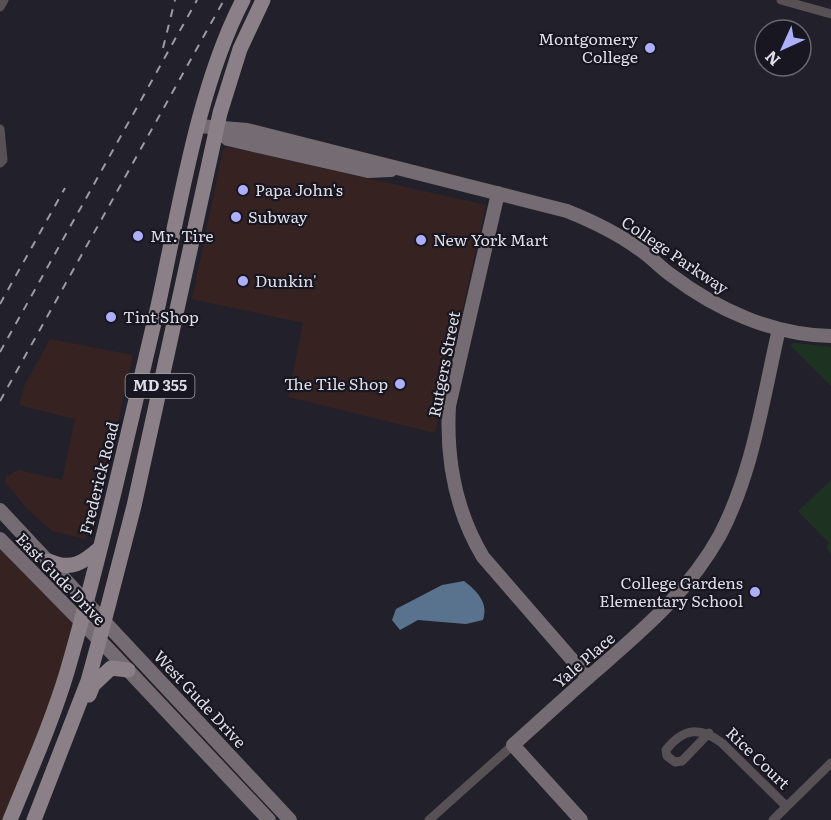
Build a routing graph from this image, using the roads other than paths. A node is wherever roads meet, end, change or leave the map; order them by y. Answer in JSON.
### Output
{"nodes":[{"id":1,"x":3,"y":0,"type":"edge"},
{"id":2,"x":243,"y":0,"type":"edge"},
{"id":3,"x":263,"y":0,"type":"edge"},
{"id":4,"x":781,"y":0,"type":"edge"},
{"id":5,"x":0,"y":7,"type":"edge"},
{"id":6,"x":831,"y":14,"type":"edge"},
{"id":7,"x":199,"y":126,"type":"junction"},
{"id":8,"x":0,"y":129,"type":"edge"},
{"id":9,"x":216,"y":129,"type":"junction"},
{"id":10,"x":0,"y":163,"type":"edge"},
{"id":11,"x":498,"y":193,"type":"junction"},
{"id":12,"x":779,"y":329,"type":"junction"},
{"id":13,"x":831,"y":336,"type":"edge"},
{"id":14,"x":0,"y":510,"type":"edge"},
{"id":15,"x":0,"y":539,"type":"edge"},
{"id":16,"x":100,"y":549,"type":"junction"},
{"id":17,"x":48,"y":561,"type":"junction"},
{"id":18,"x":86,"y":602,"type":"junction"},
{"id":19,"x":104,"y":620,"type":"junction"},
{"id":20,"x":81,"y":622,"type":"junction"},
{"id":21,"x":99,"y":641,"type":"junction"},
{"id":22,"x":128,"y":670,"type":"junction"},
{"id":23,"x":588,"y":678,"type":"junction"},
{"id":24,"x":75,"y":711,"type":"junction"},
{"id":25,"x":709,"y":733,"type":"junction"},
{"id":26,"x":513,"y":745,"type":"junction"},
{"id":27,"x":831,"y":763,"type":"edge"},
{"id":28,"x":786,"y":806,"type":"junction"},
{"id":29,"x":10,"y":820,"type":"edge"},
{"id":30,"x":34,"y":820,"type":"edge"},
{"id":31,"x":269,"y":820,"type":"edge"},
{"id":32,"x":290,"y":820,"type":"edge"},
{"id":33,"x":429,"y":820,"type":"edge"},
{"id":34,"x":581,"y":820,"type":"edge"},
{"id":35,"x":773,"y":820,"type":"edge"}],
"edges":[{"from":1,"to":5,"type":"street"},
{"from":2,"to":7,"type":"main road","name":"Frederick Road","number":"MD 355"},
{"from":3,"to":9,"type":"main road","number":"MD 355"},
{"from":4,"to":6,"type":"street"},
{"from":7,"to":9,"type":"street","name":"College Parkway"},
{"from":7,"to":16,"type":"main road","name":"Frederick Road","number":"MD 355"},
{"from":8,"to":10,"type":"street"},
{"from":9,"to":11,"type":"street","name":"College Parkway"},
{"from":9,"to":19,"type":"main road","number":"MD 355"},
{"from":11,"to":12,"type":"street","name":"College Parkway"},
{"from":11,"to":23,"type":"street","name":"Rutgers Street"},
{"from":12,"to":13,"type":"street","name":"College Parkway"},
{"from":12,"to":23,"type":"street","name":"Yale Place"},
{"from":14,"to":17,"type":"street","name":"East Gude Drive"},
{"from":15,"to":20,"type":"street","name":"East Gude Drive"},
{"from":16,"to":17,"type":"main road"},
{"from":16,"to":18,"type":"main road","name":"Frederick Road","number":"MD 355"},
{"from":17,"to":18,"type":"street","name":"East Gude Drive"},
{"from":18,"to":19,"type":"street","name":"West Gude Drive"},
{"from":18,"to":20,"type":"main road","name":"Frederick Road","number":"MD 355"},
{"from":19,"to":21,"type":"main road","number":"MD 355"},
{"from":19,"to":32,"type":"street","name":"West Gude Drive"},
{"from":20,"to":21,"type":"street","name":"East Gude Drive"},
{"from":20,"to":29,"type":"main road","name":"Frederick Road","number":"MD 355"},
{"from":21,"to":22,"type":"street","name":"West Gude Drive"},
{"from":21,"to":24,"type":"main road","number":"MD 355"},
{"from":22,"to":24,"type":"main road"},
{"from":22,"to":31,"type":"street","name":"West Gude Drive"},
{"from":23,"to":26,"type":"street","name":"Yale Place"},
{"from":24,"to":30,"type":"main road","number":"MD 355"},
{"from":25,"to":25,"type":"street","name":"Rice Court"},
{"from":25,"to":28,"type":"street","name":"Rice Court"},
{"from":26,"to":33,"type":"street","name":"Yale Place"},
{"from":26,"to":34,"type":"street"},
{"from":27,"to":28,"type":"street"},
{"from":28,"to":35,"type":"street"}]}
